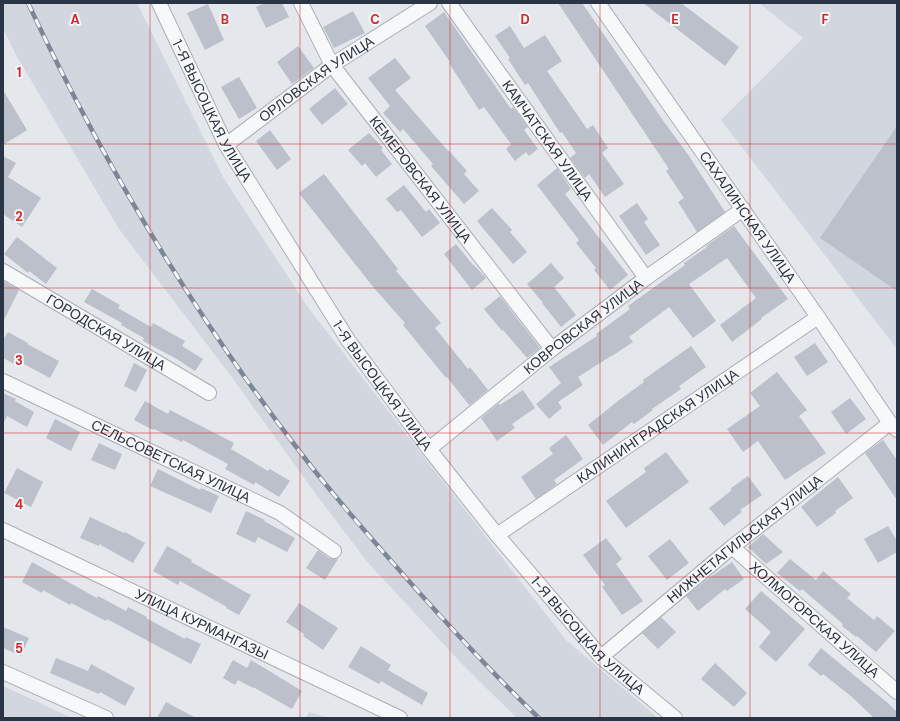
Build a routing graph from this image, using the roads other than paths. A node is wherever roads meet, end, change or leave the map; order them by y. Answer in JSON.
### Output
{"nodes":[{"id":1,"x":159,"y":3,"type":"edge"},
{"id":2,"x":301,"y":3,"type":"edge"},
{"id":3,"x":430,"y":3,"type":"edge"},
{"id":4,"x":448,"y":3,"type":"edge"},
{"id":5,"x":598,"y":3,"type":"edge"},
{"id":6,"x":332,"y":65,"type":"junction"},
{"id":7,"x":226,"y":146,"type":"junction"},
{"id":8,"x":743,"y":209,"type":"junction"},
{"id":9,"x":3,"y":271,"type":"edge"},
{"id":10,"x":646,"y":278,"type":"junction"},
{"id":11,"x":818,"y":317,"type":"junction"},
{"id":12,"x":552,"y":348,"type":"junction"},
{"id":13,"x":3,"y":381,"type":"edge"},
{"id":14,"x":209,"y":393,"type":"dead end"},
{"id":15,"x":894,"y":426,"type":"edge"},
{"id":16,"x":429,"y":449,"type":"junction"},
{"id":17,"x":3,"y":530,"type":"edge"},
{"id":18,"x":497,"y":535,"type":"junction"},
{"id":19,"x":732,"y":547,"type":"junction"},
{"id":20,"x":334,"y":551,"type":"dead end"},
{"id":21,"x":601,"y":657,"type":"junction"},
{"id":22,"x":3,"y":672,"type":"edge"},
{"id":23,"x":897,"y":692,"type":"edge"},
{"id":24,"x":106,"y":718,"type":"edge"},
{"id":25,"x":400,"y":718,"type":"edge"},
{"id":26,"x":675,"y":718,"type":"edge"}],
"edges":[{"from":1,"to":7,"type":"street","name":"1-Я ВЫСОЦКАЯ УЛИЦА"},
{"from":2,"to":6,"type":"street","name":"КЕМЕРОВСКАЯ УЛИЦА"},
{"from":3,"to":6,"type":"street","name":"ОРЛОВСКАЯ УЛИЦА"},
{"from":4,"to":10,"type":"street","name":"КАМЧАТСКАЯ УЛИЦА"},
{"from":5,"to":8,"type":"street","name":"САХАЛИНСКАЯ УЛИЦА"},
{"from":6,"to":7,"type":"street","name":"ОРЛОВСКАЯ УЛИЦА"},
{"from":6,"to":12,"type":"street","name":"КЕМЕРОВСКАЯ УЛИЦА"},
{"from":7,"to":16,"type":"street","name":"1-Я ВЫСОЦКАЯ УЛИЦА"},
{"from":8,"to":10,"type":"street","name":"КОВРОВСКАЯ УЛИЦА"},
{"from":8,"to":11,"type":"street","name":"САХАЛИНСКАЯ УЛИЦА"},
{"from":9,"to":14,"type":"street","name":"ГОРОДСКАЯ УЛИЦА"},
{"from":10,"to":12,"type":"street","name":"КОВРОВСКАЯ УЛИЦА"},
{"from":11,"to":15,"type":"street","name":"САХАЛИНСКАЯ УЛИЦА"},
{"from":11,"to":18,"type":"street","name":"КАЛИНИНГРАДСКАЯ УЛИЦА"},
{"from":12,"to":16,"type":"street","name":"КОВРОВСКАЯ УЛИЦА"},
{"from":13,"to":20,"type":"street","name":"СЕЛЬСОВЕТСКАЯ УЛИЦА"},
{"from":15,"to":19,"type":"street","name":"НИЖНЕТАГИЛЬСКАЯ УЛИЦА"},
{"from":16,"to":18,"type":"street","name":"1-Я ВЫСОЦКАЯ УЛИЦА"},
{"from":17,"to":25,"type":"street","name":"УЛИЦА КУРМАНГАЗЫ"},
{"from":18,"to":21,"type":"street","name":"1-Я ВЫСОЦКАЯ УЛИЦА"},
{"from":19,"to":21,"type":"street","name":"НИЖНЕТАГИЛЬСКАЯ УЛИЦА"},
{"from":19,"to":23,"type":"street","name":"ХОЛМОГОРСКАЯ УЛИЦА"},
{"from":21,"to":26,"type":"street","name":"1-Я ВЫСОЦКАЯ УЛИЦА"},
{"from":22,"to":24,"type":"street"}]}
